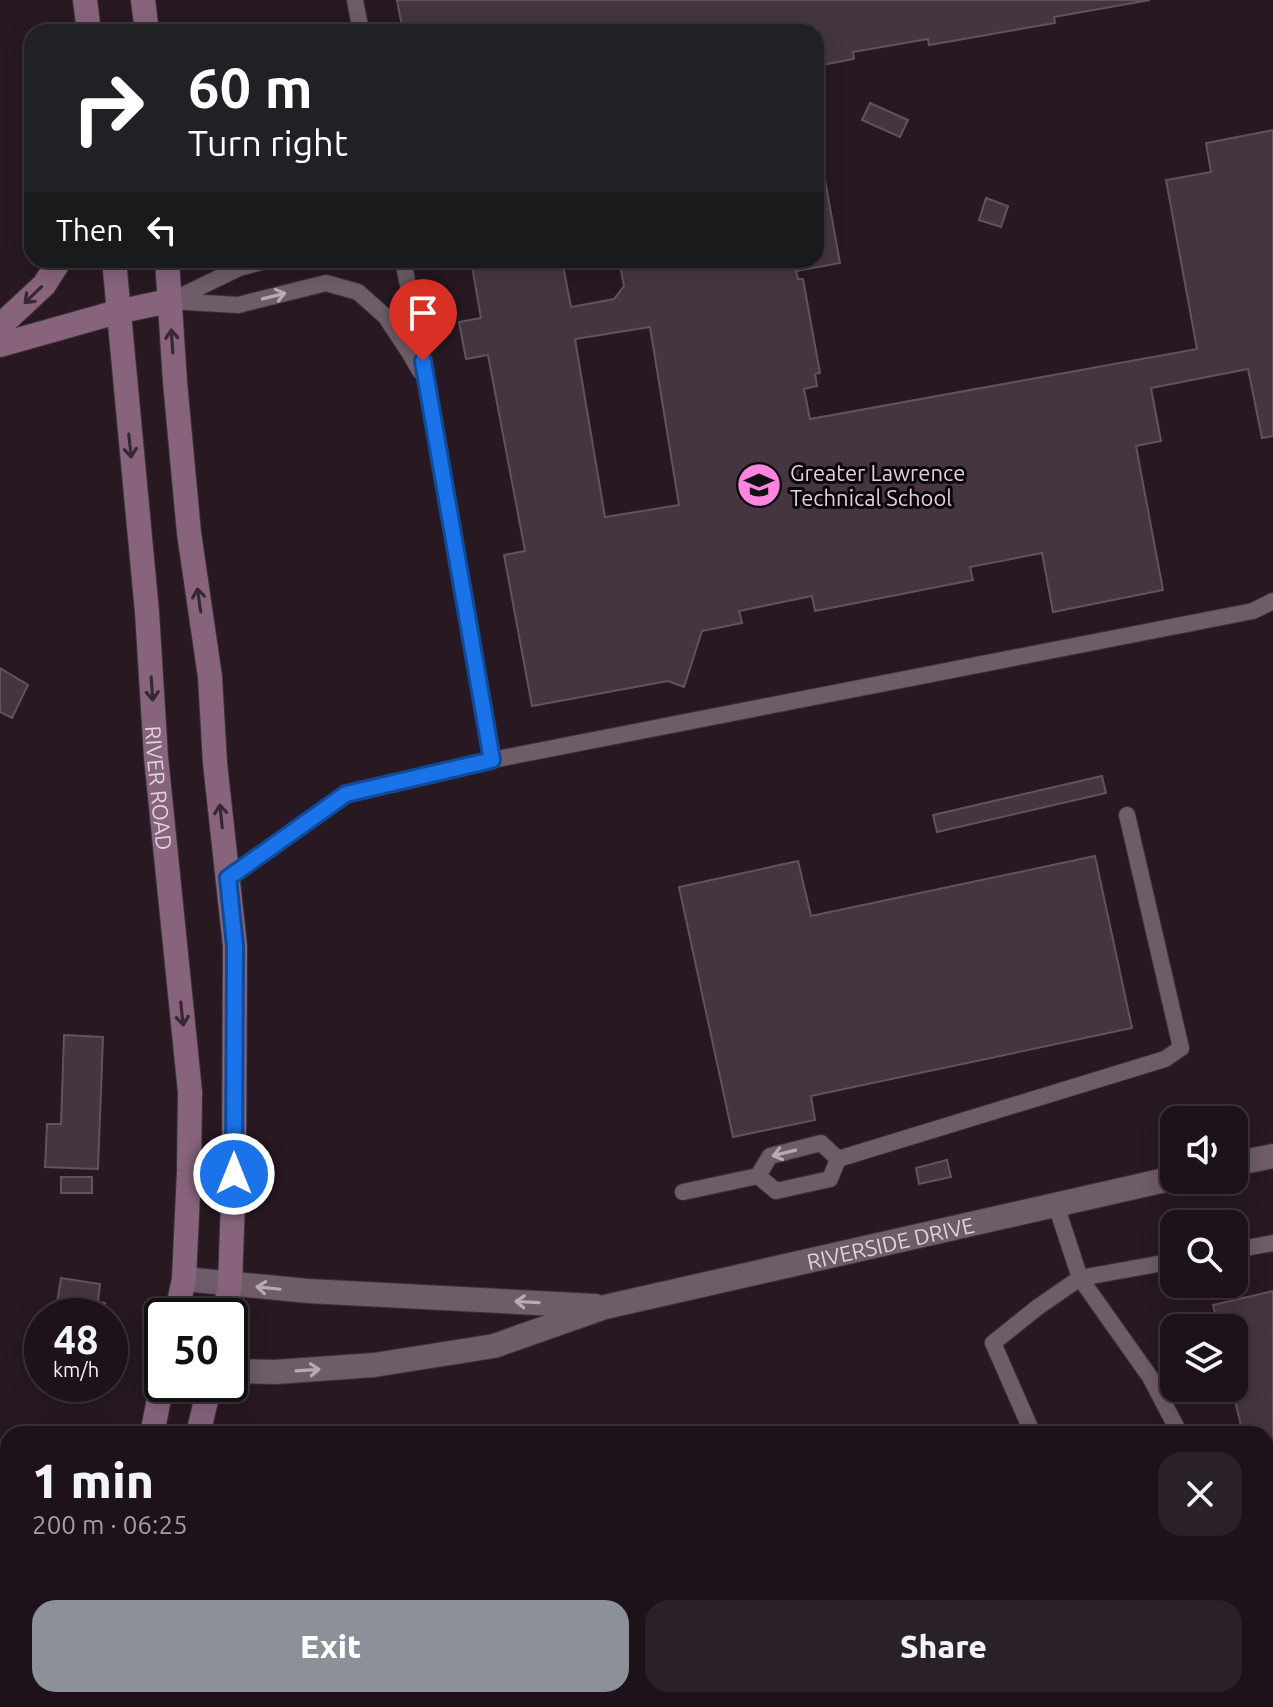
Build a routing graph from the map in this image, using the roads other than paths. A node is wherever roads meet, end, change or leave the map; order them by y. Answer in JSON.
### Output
{"nodes":[{"id":1,"x":85,"y":0,"type":"edge"},
{"id":2,"x":143,"y":0,"type":"edge"},
{"id":3,"x":355,"y":0,"type":"edge"},
{"id":4,"x":88,"y":24,"type":"edge"},
{"id":5,"x":146,"y":24,"type":"edge"},
{"id":6,"x":360,"y":24,"type":"edge"},
{"id":7,"x":55,"y":268,"type":"edge"},
{"id":8,"x":114,"y":268,"type":"edge"},
{"id":9,"x":167,"y":268,"type":"edge"},
{"id":10,"x":239,"y":268,"type":"edge"},
{"id":11,"x":405,"y":268,"type":"edge"},
{"id":12,"x":169,"y":301,"type":"junction"},
{"id":13,"x":117,"y":312,"type":"junction"},
{"id":14,"x":0,"y":326,"type":"edge"},
{"id":15,"x":0,"y":345,"type":"edge"},
{"id":16,"x":428,"y":387,"type":"junction"},
{"id":17,"x":1273,"y":601,"type":"edge"},
{"id":18,"x":492,"y":760,"type":"junction"},
{"id":19,"x":1127,"y":815,"type":"dead end"},
{"id":20,"x":228,"y":878,"type":"junction"},
{"id":21,"x":1273,"y":1156,"type":"edge"},
{"id":22,"x":838,"y":1159,"type":"junction"},
{"id":23,"x":1248,"y":1161,"type":"edge"},
{"id":24,"x":758,"y":1176,"type":"junction"},
{"id":25,"x":1160,"y":1181,"type":"edge"},
{"id":26,"x":683,"y":1192,"type":"dead end"},
{"id":27,"x":1056,"y":1205,"type":"junction"},
{"id":28,"x":1273,"y":1243,"type":"edge"},
{"id":29,"x":1248,"y":1247,"type":"edge"},
{"id":30,"x":1160,"y":1264,"type":"edge"},
{"id":31,"x":1080,"y":1278,"type":"junction"},
{"id":32,"x":184,"y":1279,"type":"junction"},
{"id":33,"x":230,"y":1284,"type":"junction"},
{"id":34,"x":180,"y":1298,"type":"edge"},
{"id":35,"x":227,"y":1298,"type":"edge"},
{"id":36,"x":605,"y":1307,"type":"junction"},
{"id":37,"x":248,"y":1371,"type":"edge"},
{"id":38,"x":158,"y":1402,"type":"edge"},
{"id":39,"x":206,"y":1402,"type":"edge"},
{"id":40,"x":154,"y":1426,"type":"edge"},
{"id":41,"x":200,"y":1426,"type":"edge"},
{"id":42,"x":1029,"y":1426,"type":"edge"},
{"id":43,"x":1176,"y":1426,"type":"edge"}],
"edges":[{"from":1,"to":4,"type":"main road"},
{"from":2,"to":5,"type":"main road"},
{"from":3,"to":6,"type":"lane"},
{"from":7,"to":14,"type":"main road","one_way":true},
{"from":8,"to":13,"type":"main road","name":"RIVER ROAD"},
{"from":9,"to":12,"type":"main road"},
{"from":10,"to":12,"type":"lane"},
{"from":11,"to":16,"type":"lane"},
{"from":12,"to":13,"type":"main road"},
{"from":12,"to":16,"type":"lane","one_way":true},
{"from":20,"to":12,"type":"main road","one_way":true},
{"from":13,"to":15,"type":"main road"},
{"from":13,"to":32,"type":"main road","name":"RIVER ROAD","one_way":true},
{"from":16,"to":18,"type":"lane"},
{"from":17,"to":18,"type":"lane"},
{"from":18,"to":20,"type":"lane"},
{"from":19,"to":22,"type":"lane"},
{"from":20,"to":33,"type":"main road"},
{"from":21,"to":23,"type":"street"},
{"from":22,"to":24,"type":"lane","one_way":true},
{"from":22,"to":24,"type":"lane"},
{"from":24,"to":26,"type":"lane"},
{"from":25,"to":27,"type":"street","name":"RIVERSIDE DRIVE"},
{"from":27,"to":31,"type":"lane"},
{"from":27,"to":36,"type":"street","name":"RIVERSIDE DRIVE"},
{"from":28,"to":29,"type":"lane"},
{"from":30,"to":31,"type":"lane"},
{"from":31,"to":42,"type":"lane"},
{"from":31,"to":43,"type":"lane"},
{"from":32,"to":33,"type":"street","name":"RIVERSIDE DRIVE"},
{"from":32,"to":34,"type":"main road","name":"RIVER ROAD"},
{"from":33,"to":35,"type":"main road"},
{"from":36,"to":33,"type":"street","name":"RIVERSIDE DRIVE","one_way":true},
{"from":37,"to":36,"type":"street","name":"RIVERSIDE DRIVE","one_way":true},
{"from":38,"to":40,"type":"main road"},
{"from":39,"to":41,"type":"main road"}]}
